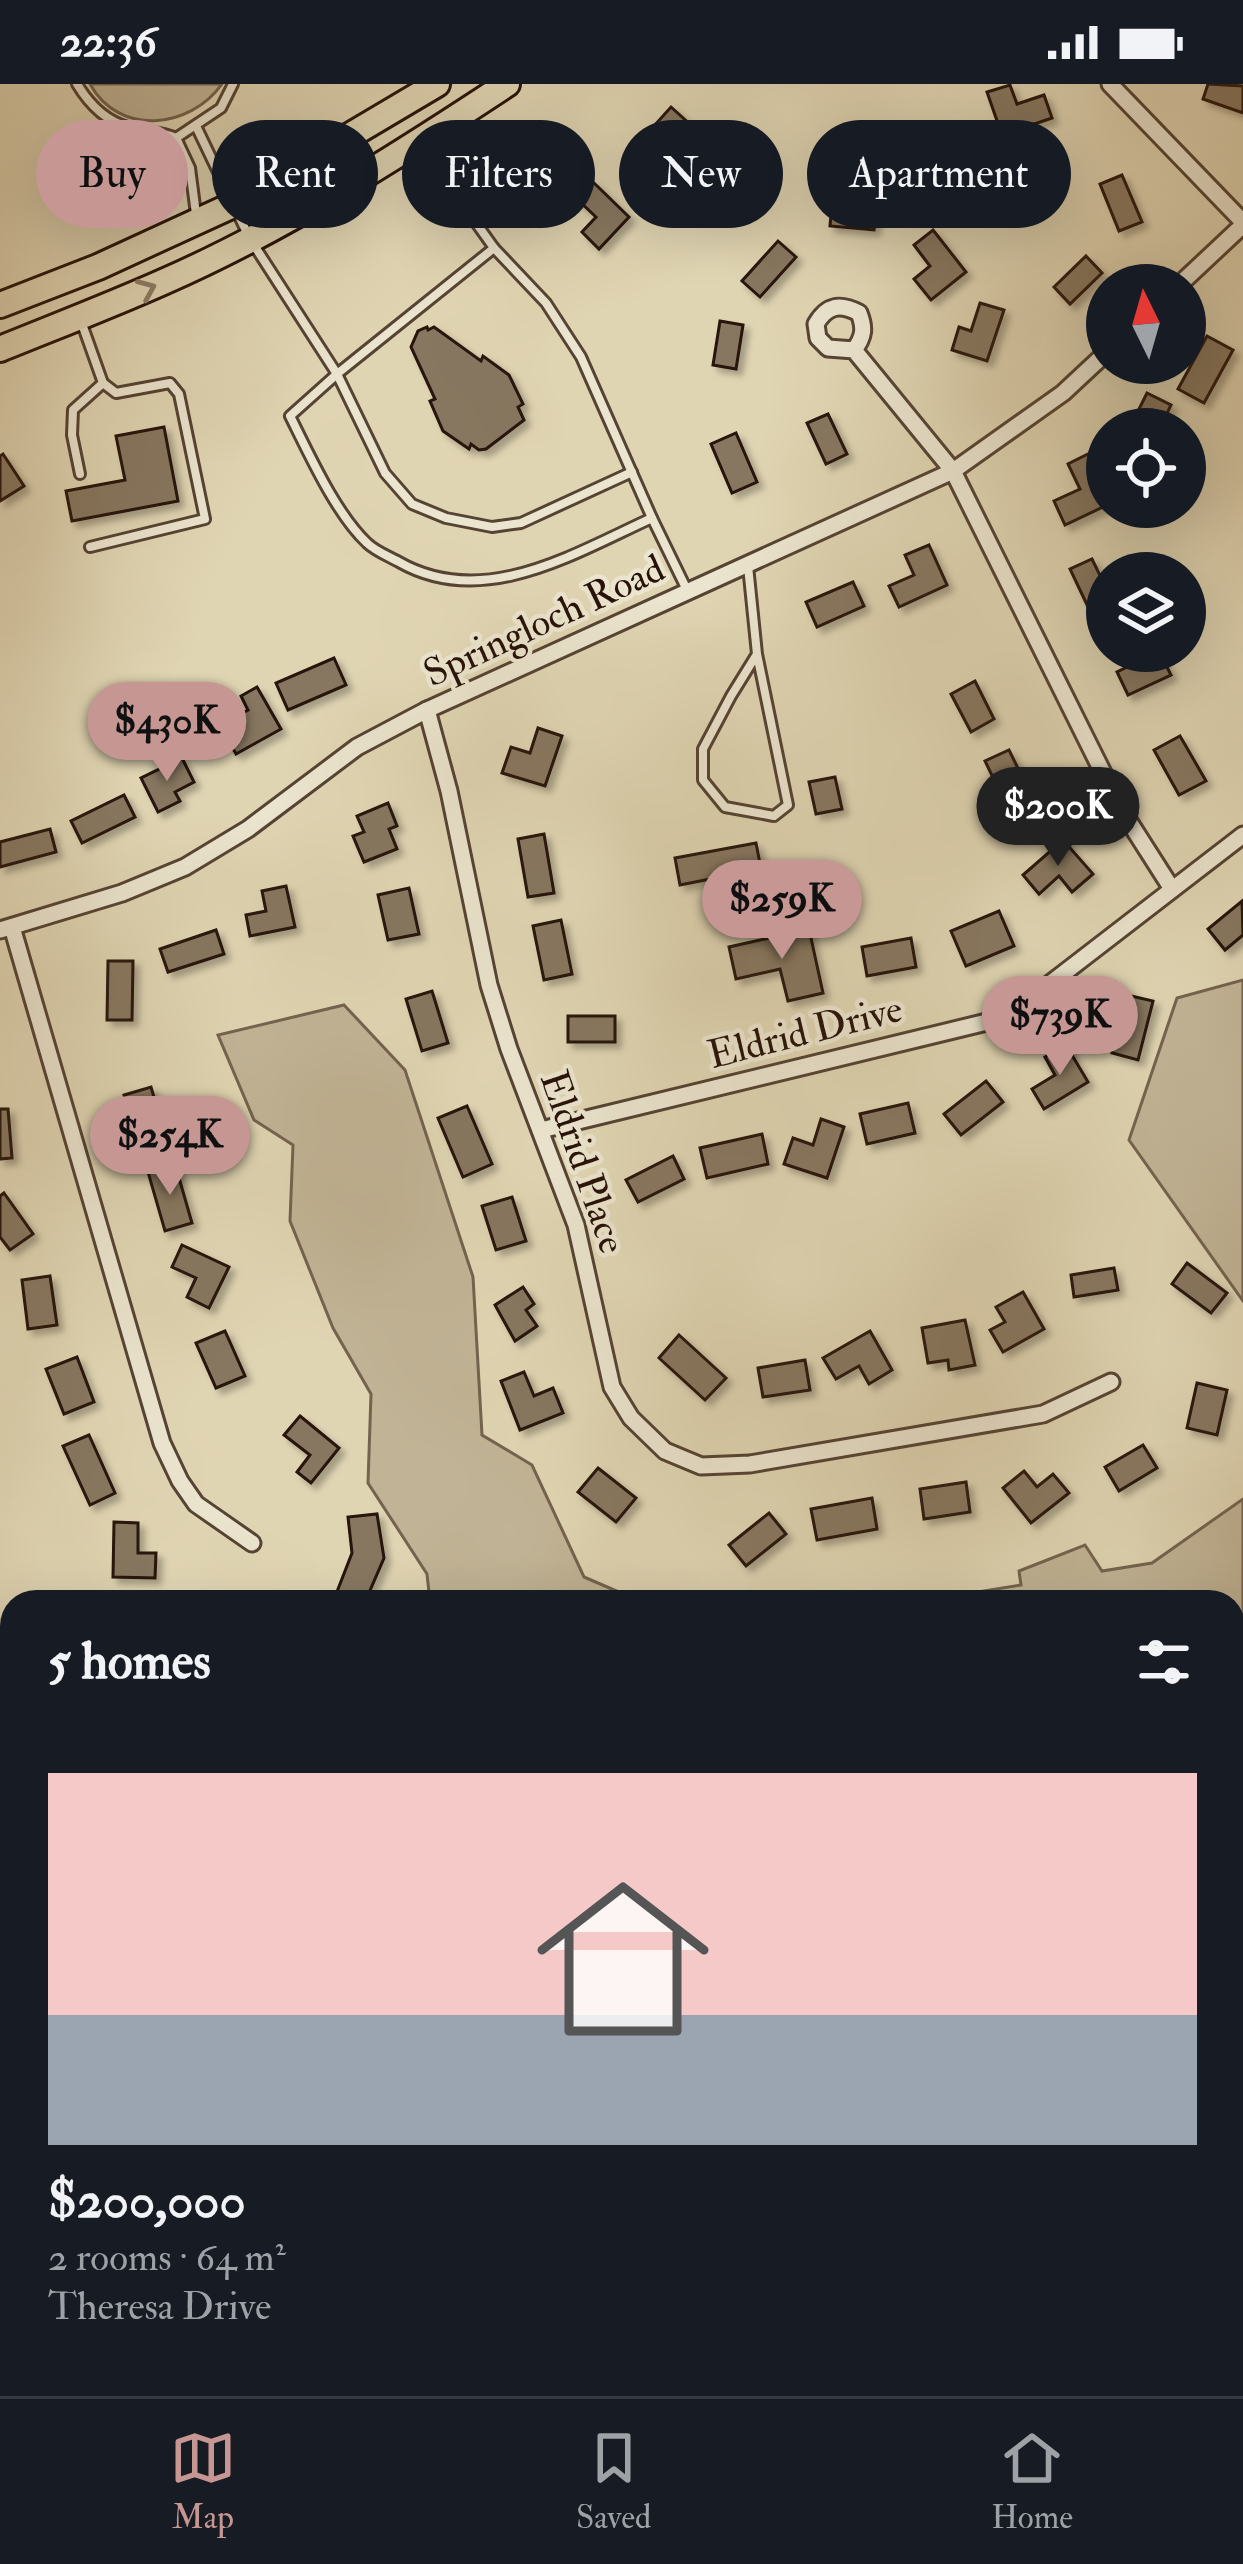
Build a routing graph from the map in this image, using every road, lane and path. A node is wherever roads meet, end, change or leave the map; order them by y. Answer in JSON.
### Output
{"nodes":[{"id":1,"x":77,"y":84,"type":"edge"},
{"id":2,"x":232,"y":84,"type":"edge"},
{"id":3,"x":437,"y":84,"type":"edge"},
{"id":4,"x":507,"y":84,"type":"edge"},
{"id":5,"x":1110,"y":84,"type":"edge"},
{"id":6,"x":113,"y":120,"type":"edge"},
{"id":7,"x":376,"y":120,"type":"edge"},
{"id":8,"x":451,"y":120,"type":"edge"},
{"id":9,"x":196,"y":126,"type":"junction"},
{"id":10,"x":188,"y":131,"type":"edge"},
{"id":11,"x":402,"y":150,"type":"edge"},
{"id":12,"x":212,"y":160,"type":"edge"},
{"id":13,"x":188,"y":164,"type":"edge"},
{"id":14,"x":212,"y":214,"type":"edge"},
{"id":15,"x":197,"y":221,"type":"junction"},
{"id":16,"x":1243,"y":224,"type":"edge"},
{"id":17,"x":244,"y":228,"type":"edge"},
{"id":18,"x":480,"y":228,"type":"edge"},
{"id":19,"x":250,"y":239,"type":"junction"},
{"id":20,"x":494,"y":248,"type":"junction"},
{"id":21,"x":1201,"y":264,"type":"edge"},
{"id":22,"x":0,"y":305,"type":"edge"},
{"id":23,"x":79,"y":317,"type":"junction"},
{"id":24,"x":0,"y":350,"type":"edge"},
{"id":25,"x":854,"y":350,"type":"dead end"},
{"id":26,"x":1086,"y":372,"type":"edge"},
{"id":27,"x":338,"y":374,"type":"junction"},
{"id":28,"x":104,"y":383,"type":"junction"},
{"id":29,"x":953,"y":471,"type":"junction"},
{"id":30,"x":632,"y":472,"type":"junction"},
{"id":31,"x":80,"y":474,"type":"dead end"},
{"id":32,"x":652,"y":518,"type":"junction"},
{"id":33,"x":90,"y":547,"type":"dead end"},
{"id":34,"x":748,"y":564,"type":"junction"},
{"id":35,"x":688,"y":592,"type":"junction"},
{"id":36,"x":758,"y":654,"type":"junction"},
{"id":37,"x":427,"y":710,"type":"junction"},
{"id":38,"x":1243,"y":836,"type":"edge"},
{"id":39,"x":1172,"y":890,"type":"junction"},
{"id":40,"x":6,"y":928,"type":"edge"},
{"id":41,"x":541,"y":1130,"type":"junction"},
{"id":42,"x":1111,"y":1382,"type":"dead end"},
{"id":43,"x":251,"y":1544,"type":"dead end"}],
"edges":[{"from":1,"to":6,"type":"lane"},
{"from":2,"to":9,"type":"lane"},
{"from":3,"to":7,"type":"main road"},
{"from":4,"to":8,"type":"main road"},
{"from":5,"to":16,"type":"street"},
{"from":9,"to":10,"type":"lane"},
{"from":9,"to":12,"type":"lane"},
{"from":11,"to":19,"type":"main road"},
{"from":13,"to":15,"type":"lane"},
{"from":14,"to":15,"type":"main road"},
{"from":15,"to":22,"type":"main road"},
{"from":16,"to":21,"type":"street"},
{"from":17,"to":19,"type":"lane"},
{"from":18,"to":20,"type":"lane"},
{"from":23,"to":19,"type":"main road","one_way":true},
{"from":19,"to":27,"type":"lane"},
{"from":20,"to":27,"type":"lane"},
{"from":20,"to":30,"type":"lane"},
{"from":23,"to":24,"type":"main road"},
{"from":23,"to":28,"type":"lane"},
{"from":25,"to":29,"type":"street"},
{"from":26,"to":29,"type":"street","name":"Springloch Road"},
{"from":27,"to":30,"type":"lane"},
{"from":27,"to":32,"type":"lane"},
{"from":28,"to":31,"type":"lane"},
{"from":28,"to":33,"type":"lane"},
{"from":29,"to":34,"type":"street","name":"Springloch Road"},
{"from":29,"to":39,"type":"street"},
{"from":30,"to":32,"type":"lane"},
{"from":32,"to":35,"type":"lane"},
{"from":34,"to":35,"type":"street","name":"Springloch Road"},
{"from":34,"to":36,"type":"lane"},
{"from":35,"to":37,"type":"street","name":"Springloch Road"},
{"from":36,"to":36,"type":"lane"},
{"from":37,"to":40,"type":"street","name":"Springloch Road"},
{"from":37,"to":41,"type":"street","name":"Eldrid Place"},
{"from":38,"to":39,"type":"street","name":"Eldrid Drive"},
{"from":39,"to":41,"type":"street","name":"Eldrid Drive"},
{"from":40,"to":43,"type":"street"},
{"from":41,"to":42,"type":"street","name":"Eldrid Place"}]}
